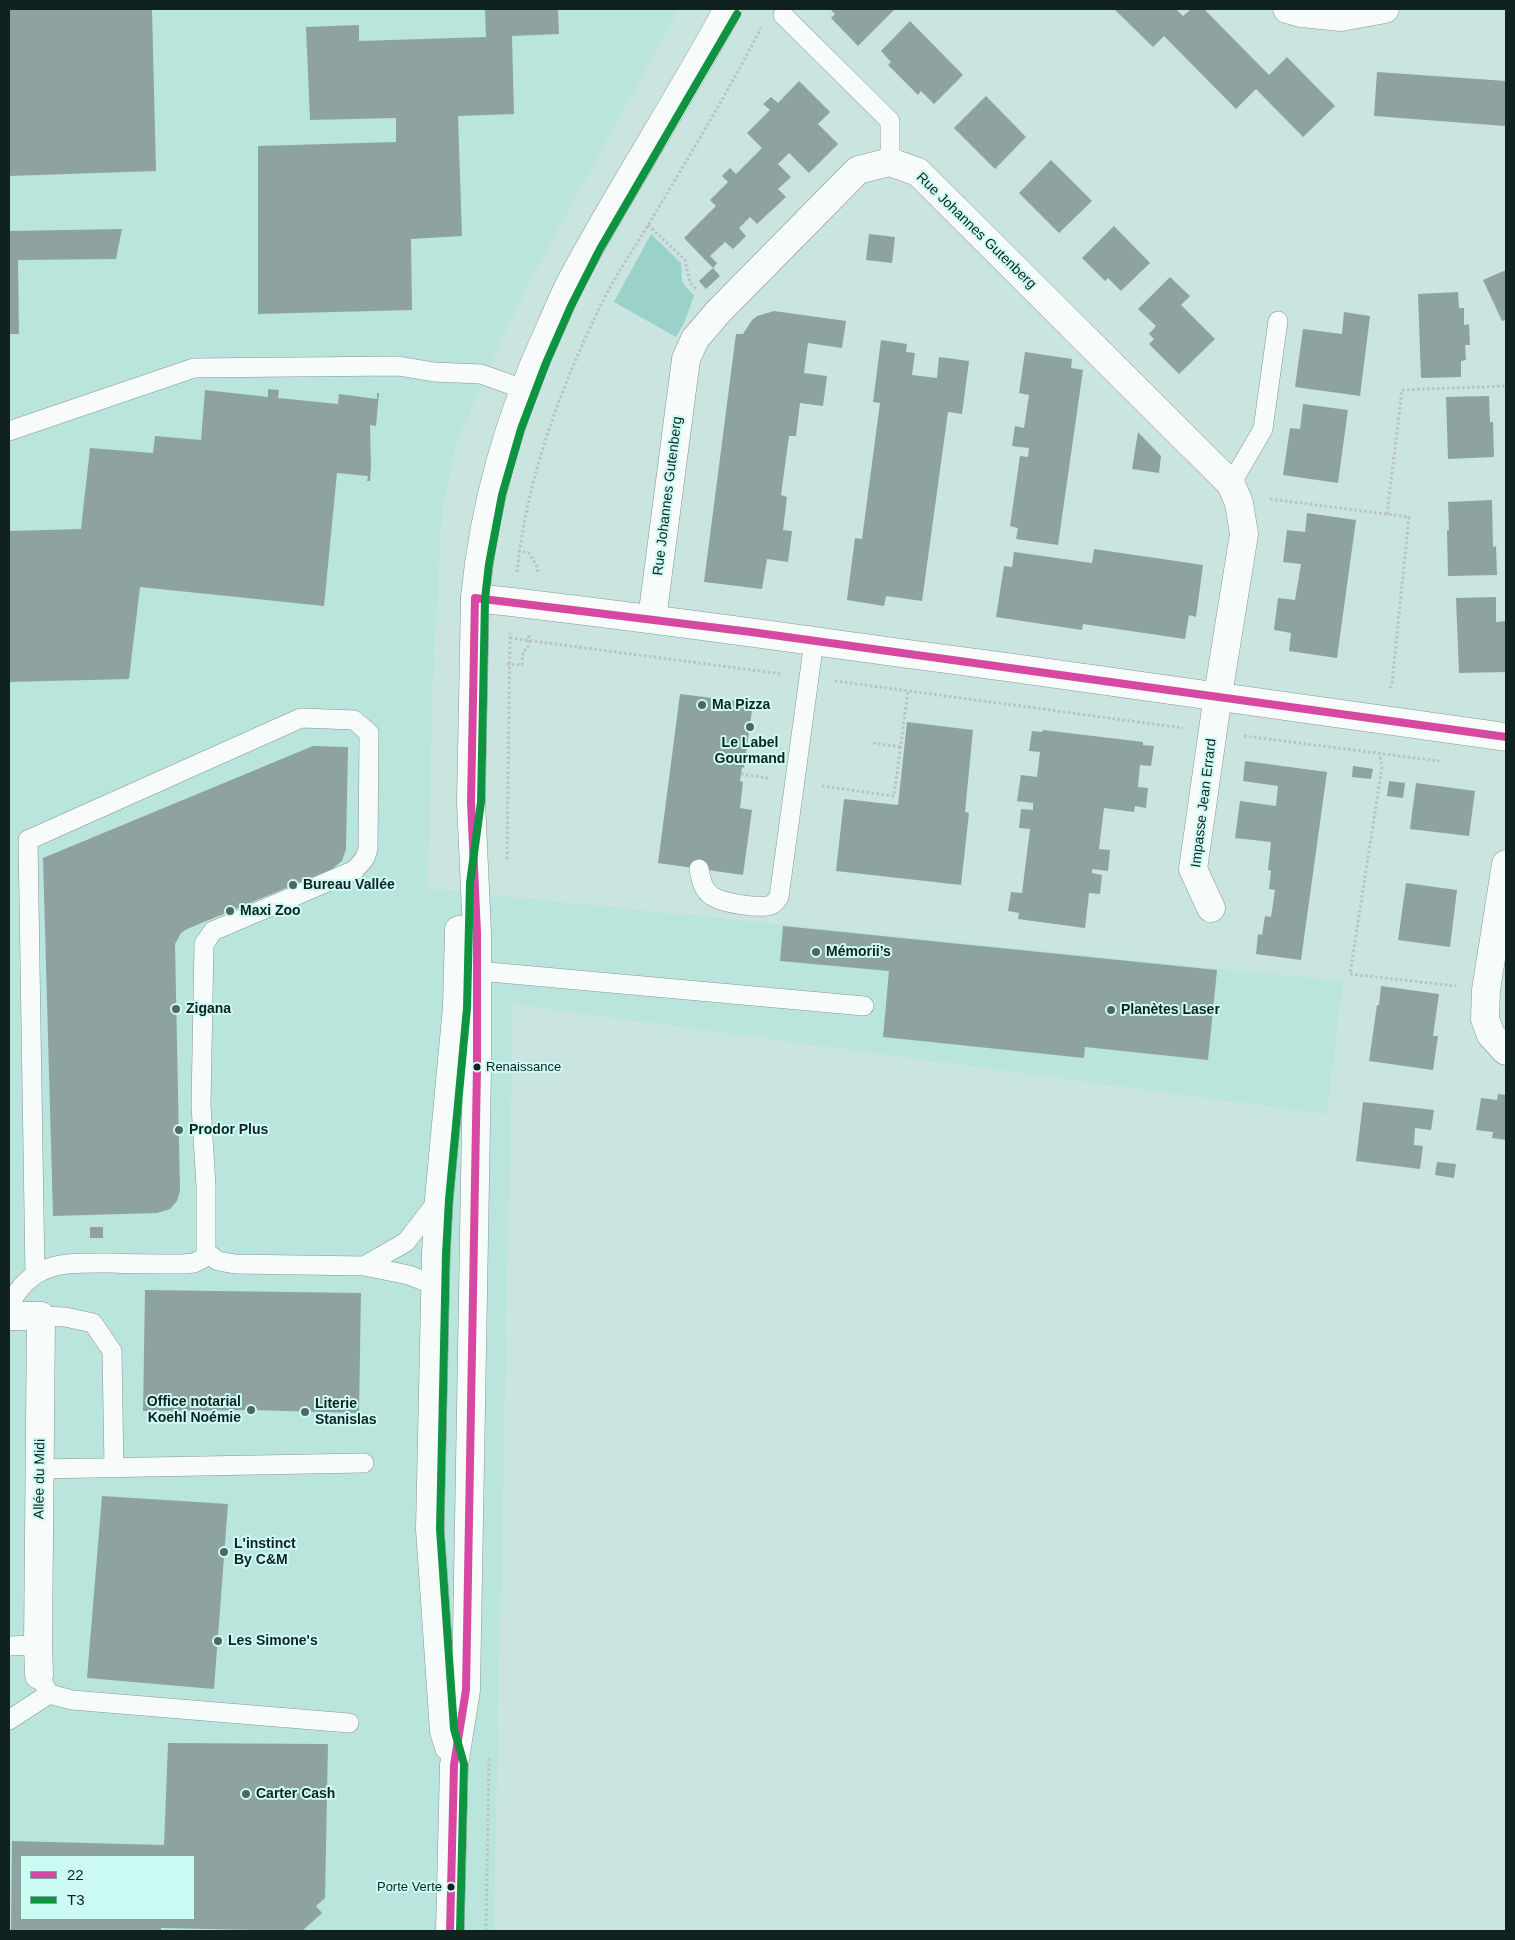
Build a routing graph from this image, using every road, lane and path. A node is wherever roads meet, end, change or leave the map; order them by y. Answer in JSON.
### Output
{"nodes":[{"id":1,"x":728,"y":9,"type":"edge"},
{"id":2,"x":1287,"y":9,"type":"edge"},
{"id":3,"x":1385,"y":9,"type":"edge"},
{"id":4,"x":783,"y":15,"type":"dead end"},
{"id":5,"x":890,"y":162,"type":"junction"},
{"id":6,"x":648,"y":224,"type":"dead end"},
{"id":7,"x":719,"y":312,"type":"junction"},
{"id":8,"x":1278,"y":321,"type":"dead end"},
{"id":9,"x":1506,"y":386,"type":"edge"},
{"id":10,"x":523,"y":389,"type":"junction"},
{"id":11,"x":9,"y":431,"type":"edge"},
{"id":12,"x":1235,"y":493,"type":"junction"},
{"id":13,"x":1387,"y":514,"type":"junction"},
{"id":14,"x":475,"y":598,"type":"junction"},
{"id":15,"x":652,"y":619,"type":"junction"},
{"id":16,"x":510,"y":638,"type":"dead end"},
{"id":17,"x":814,"y":641,"type":"junction"},
{"id":18,"x":808,"y":677,"type":"junction"},
{"id":19,"x":908,"y":691,"type":"junction"},
{"id":20,"x":1218,"y":695,"type":"junction"},
{"id":21,"x":1377,"y":718,"type":"junction"},
{"id":22,"x":1213,"y":732,"type":"junction"},
{"id":23,"x":1506,"y":737,"type":"edge"},
{"id":24,"x":873,"y":743,"type":"dead end"},
{"id":25,"x":901,"y":747,"type":"junction"},
{"id":26,"x":1379,"y":753,"type":"junction"},
{"id":27,"x":1448,"y":762,"type":"dead end"},
{"id":28,"x":741,"y":774,"type":"dead end"},
{"id":29,"x":794,"y":782,"type":"junction"},
{"id":30,"x":1506,"y":864,"type":"edge"},
{"id":31,"x":699,"y":869,"type":"dead end"},
{"id":32,"x":1211,"y":908,"type":"dead end"},
{"id":33,"x":468,"y":970,"type":"junction"},
{"id":34,"x":1486,"y":990,"type":"junction"},
{"id":35,"x":864,"y":1006,"type":"dead end"},
{"id":36,"x":1506,"y":1051,"type":"edge"},
{"id":37,"x":439,"y":1199,"type":"junction"},
{"id":38,"x":206,"y":1252,"type":"junction"},
{"id":39,"x":364,"y":1266,"type":"junction"},
{"id":40,"x":35,"y":1274,"type":"junction"},
{"id":41,"x":436,"y":1286,"type":"junction"},
{"id":42,"x":9,"y":1306,"type":"edge"},
{"id":43,"x":9,"y":1316,"type":"edge"},
{"id":44,"x":41,"y":1316,"type":"junction"},
{"id":45,"x":364,"y":1463,"type":"dead end"},
{"id":46,"x":114,"y":1468,"type":"junction"},
{"id":47,"x":40,"y":1469,"type":"junction"},
{"id":48,"x":469,"y":1476,"type":"junction"},
{"id":49,"x":38,"y":1645,"type":"junction"},
{"id":50,"x":9,"y":1646,"type":"edge"},
{"id":51,"x":44,"y":1685,"type":"junction"},
{"id":52,"x":9,"y":1720,"type":"edge"},
{"id":53,"x":349,"y":1723,"type":"dead end"},
{"id":54,"x":454,"y":1765,"type":"junction"},
{"id":55,"x":450,"y":1931,"type":"edge"}],
"edges":[{"from":1,"to":10,"type":"street"},
{"from":2,"to":3,"type":"street"},
{"from":4,"to":5,"type":"lane"},
{"from":5,"to":7,"type":"street","name":"Rue Johannes Gutenberg"},
{"from":5,"to":12,"type":"street","name":"Rue Johannes Gutenberg"},
{"from":6,"to":7,"type":"path"},
{"from":7,"to":15,"type":"street","name":"Rue Johannes Gutenberg"},
{"from":8,"to":12,"type":"lane"},
{"from":9,"to":13,"type":"path"},
{"from":10,"to":11,"type":"lane"},
{"from":10,"to":14,"type":"street"},
{"from":12,"to":13,"type":"path"},
{"from":12,"to":20,"type":"street"},
{"from":13,"to":21,"type":"path"},
{"from":14,"to":15,"type":"street"},
{"from":14,"to":33,"type":"street"},
{"from":15,"to":17,"type":"street"},
{"from":16,"to":18,"type":"path"},
{"from":17,"to":18,"type":"lane"},
{"from":17,"to":20,"type":"street"},
{"from":18,"to":19,"type":"path"},
{"from":18,"to":29,"type":"lane"},
{"from":19,"to":22,"type":"path"},
{"from":19,"to":25,"type":"path"},
{"from":20,"to":21,"type":"street"},
{"from":20,"to":22,"type":"street","name":"Impasse Jean Errard"},
{"from":21,"to":23,"type":"street"},
{"from":21,"to":26,"type":"path"},
{"from":22,"to":26,"type":"path"},
{"from":22,"to":32,"type":"street","name":"Impasse Jean Errard"},
{"from":24,"to":25,"type":"path"},
{"from":25,"to":29,"type":"path"},
{"from":26,"to":27,"type":"path"},
{"from":26,"to":34,"type":"path"},
{"from":28,"to":29,"type":"path"},
{"from":29,"to":31,"type":"lane"},
{"from":30,"to":34,"type":"street"},
{"from":33,"to":35,"type":"lane"},
{"from":33,"to":37,"type":"street"},
{"from":33,"to":48,"type":"street"},
{"from":34,"to":36,"type":"street"},
{"from":37,"to":39,"type":"lane"},
{"from":37,"to":41,"type":"street"},
{"from":38,"to":39,"type":"lane"},
{"from":38,"to":40,"type":"lane"},
{"from":38,"to":40,"type":"lane"},
{"from":39,"to":41,"type":"lane"},
{"from":40,"to":42,"type":"lane"},
{"from":41,"to":48,"type":"street"},
{"from":41,"to":54,"type":"street"},
{"from":43,"to":44,"type":"street"},
{"from":44,"to":46,"type":"lane"},
{"from":44,"to":47,"type":"street","name":"Allée du Midi"},
{"from":45,"to":46,"type":"lane"},
{"from":46,"to":47,"type":"lane"},
{"from":47,"to":49,"type":"street","name":"Allée du Midi"},
{"from":48,"to":54,"type":"street"},
{"from":49,"to":50,"type":"lane"},
{"from":49,"to":51,"type":"street","name":"Allée du Midi"},
{"from":51,"to":52,"type":"lane"},
{"from":51,"to":53,"type":"lane"},
{"from":54,"to":55,"type":"street"}]}
